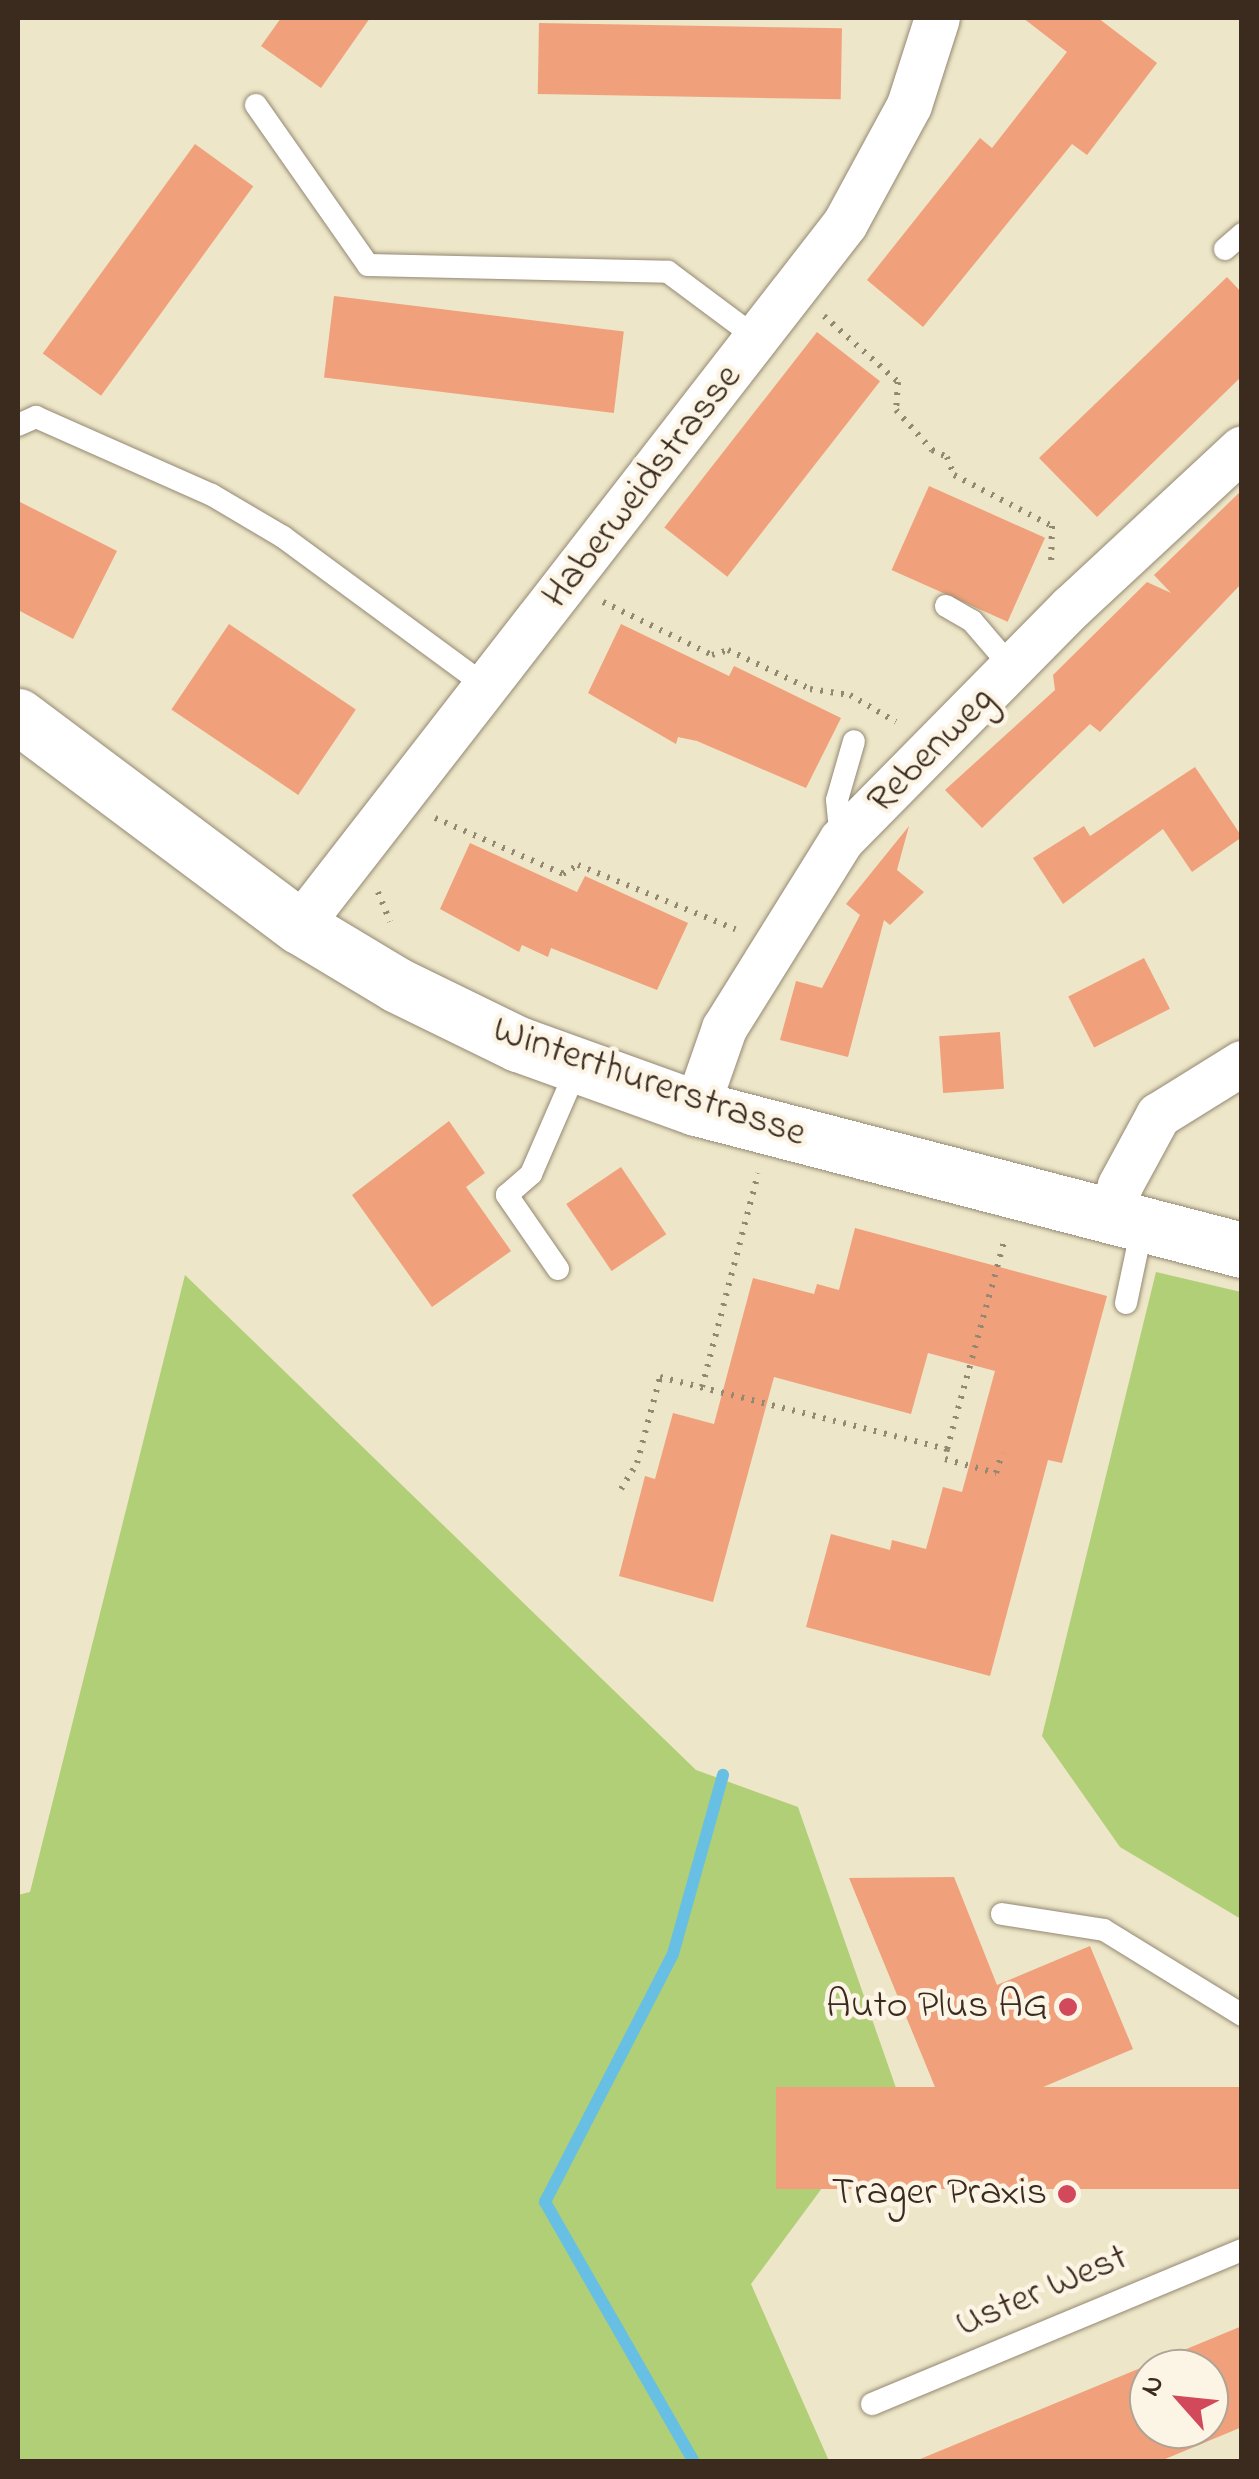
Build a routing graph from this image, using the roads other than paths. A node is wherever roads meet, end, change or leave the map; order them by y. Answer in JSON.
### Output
{"nodes":[{"id":1,"x":937,"y":18,"type":"edge"},
{"id":2,"x":256,"y":106,"type":"dead end"},
{"id":3,"x":758,"y":339,"type":"junction"},
{"id":4,"x":18,"y":425,"type":"edge"},
{"id":5,"x":1242,"y":448,"type":"edge"},
{"id":6,"x":946,"y":606,"type":"dead end"},
{"id":7,"x":1014,"y":670,"type":"junction"},
{"id":8,"x":487,"y":687,"type":"junction"},
{"id":9,"x":29,"y":738,"type":"edge"},
{"id":10,"x":854,"y":741,"type":"dead end"},
{"id":11,"x":842,"y":840,"type":"junction"},
{"id":12,"x":299,"y":926,"type":"junction"},
{"id":13,"x":1242,"y":1063,"type":"edge"},
{"id":14,"x":578,"y":1068,"type":"junction"},
{"id":15,"x":696,"y":1108,"type":"junction"},
{"id":16,"x":1126,"y":1223,"type":"junction"},
{"id":17,"x":1242,"y":1250,"type":"edge"},
{"id":18,"x":558,"y":1268,"type":"dead end"},
{"id":19,"x":1126,"y":1303,"type":"dead end"},
{"id":20,"x":1002,"y":1914,"type":"dead end"},
{"id":21,"x":1242,"y":2015,"type":"edge"},
{"id":22,"x":1242,"y":2250,"type":"edge"},
{"id":23,"x":872,"y":2404,"type":"dead end"}],
"edges":[{"from":1,"to":3,"type":"street","name":"Haberweidstrasse"},
{"from":2,"to":3,"type":"lane"},
{"from":3,"to":8,"type":"street","name":"Haberweidstrasse"},
{"from":4,"to":8,"type":"lane"},
{"from":5,"to":7,"type":"street","name":"Rebenweg"},
{"from":6,"to":7,"type":"lane"},
{"from":7,"to":11,"type":"street","name":"Rebenweg"},
{"from":8,"to":12,"type":"street","name":"Haberweidstrasse"},
{"from":9,"to":12,"type":"main road","name":"Winterthurerstrasse"},
{"from":10,"to":11,"type":"lane"},
{"from":11,"to":15,"type":"street","name":"Rebenweg"},
{"from":12,"to":14,"type":"main road","name":"Winterthurerstrasse"},
{"from":13,"to":16,"type":"street"},
{"from":14,"to":15,"type":"main road","name":"Winterthurerstrasse"},
{"from":14,"to":18,"type":"lane"},
{"from":15,"to":16,"type":"main road","name":"Winterthurerstrasse"},
{"from":16,"to":17,"type":"main road","name":"Winterthurerstrasse"},
{"from":16,"to":19,"type":"lane"},
{"from":20,"to":21,"type":"lane"},
{"from":22,"to":23,"type":"lane","name":"Uster West"}]}
